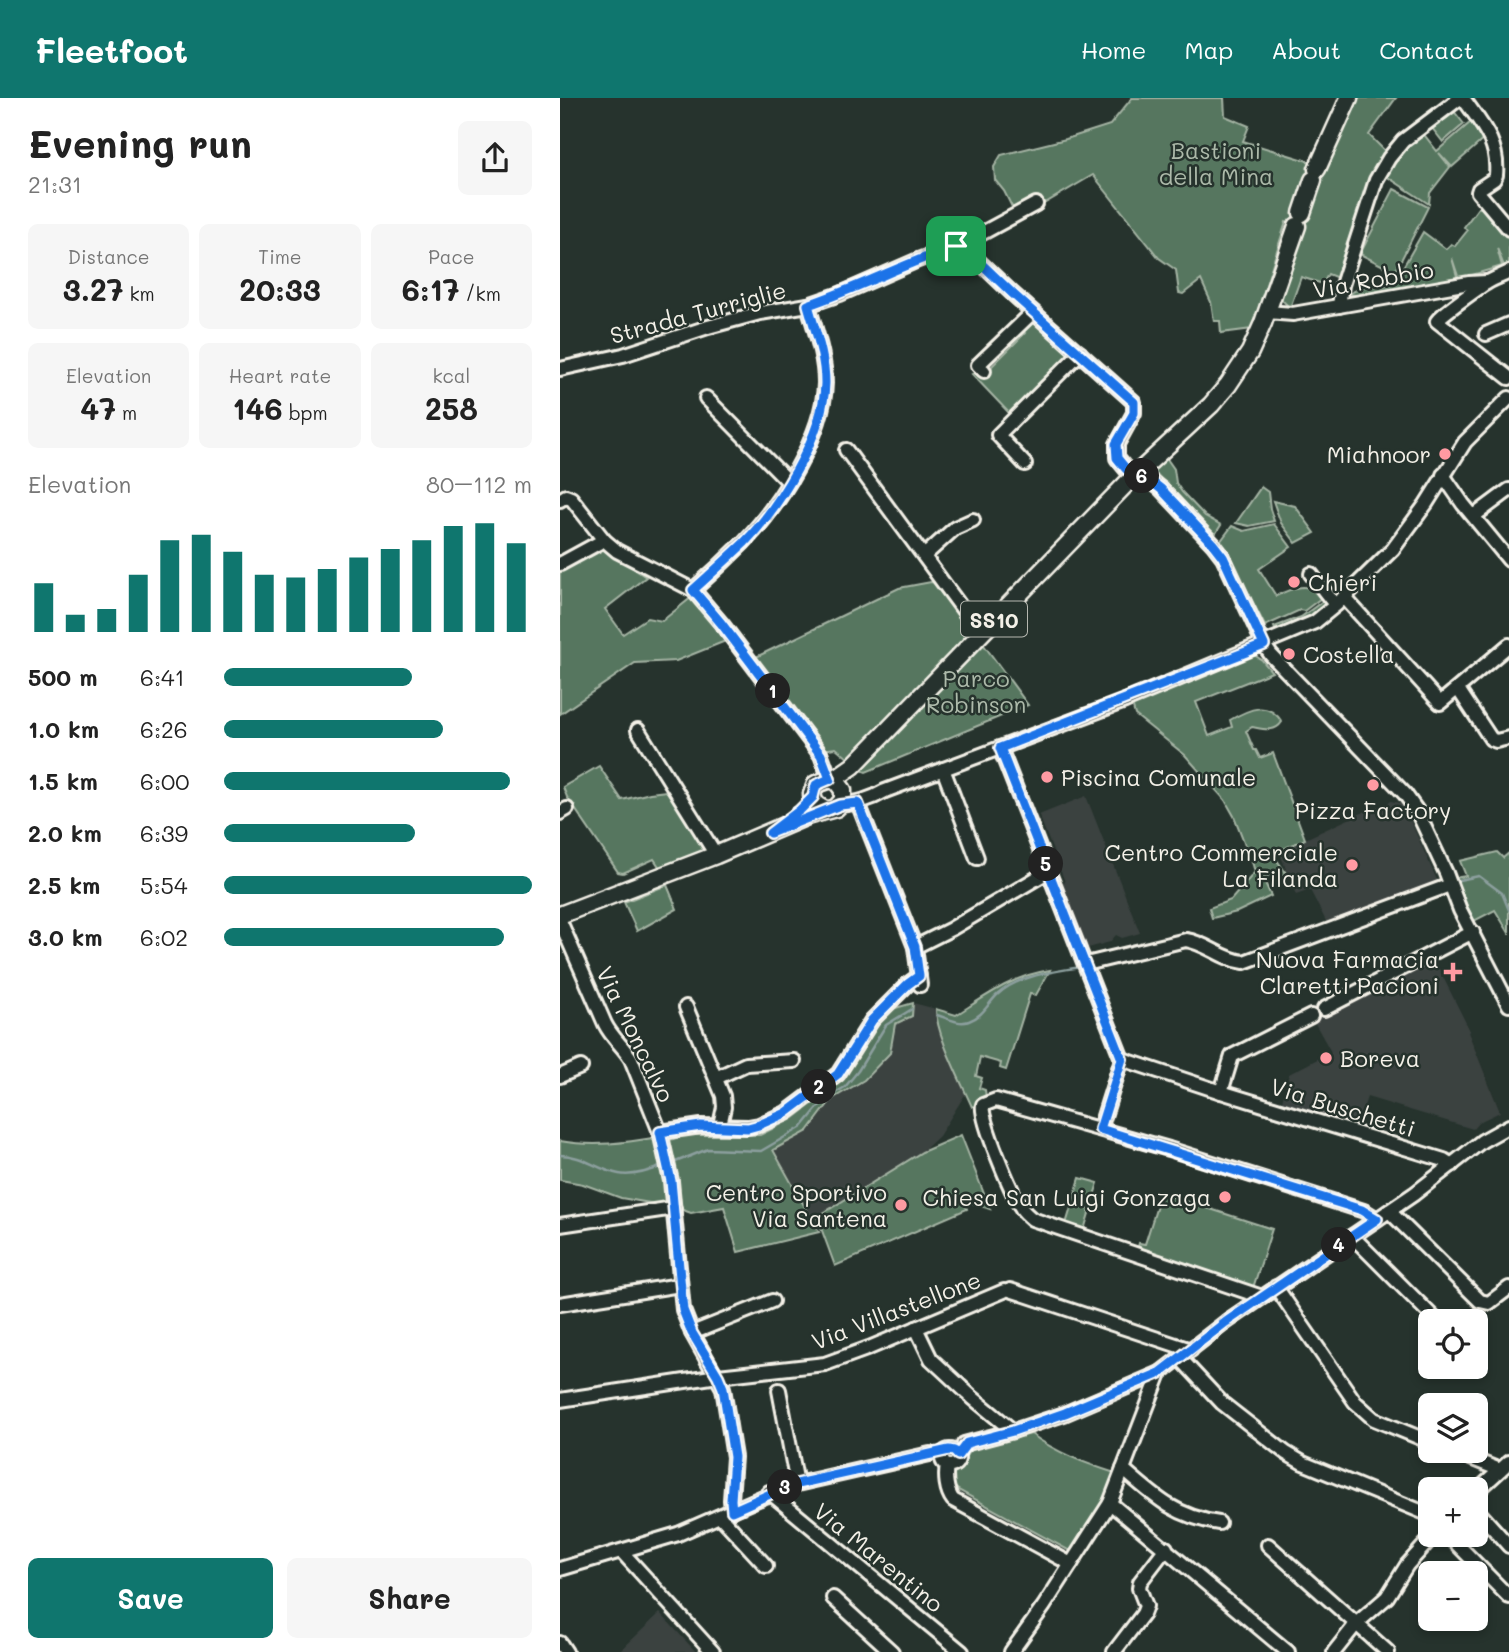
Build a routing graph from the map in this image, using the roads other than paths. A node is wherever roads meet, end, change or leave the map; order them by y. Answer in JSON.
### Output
{"nodes":[{"id":1,"x":1349,"y":98,"type":"edge"},
{"id":2,"x":1461,"y":98,"type":"edge"},
{"id":3,"x":1036,"y":204,"type":"dead end"},
{"id":4,"x":1509,"y":229,"type":"edge"},
{"id":5,"x":956,"y":246,"type":"junction"},
{"id":6,"x":1509,"y":272,"type":"edge"},
{"id":7,"x":1487,"y":282,"type":"junction"},
{"id":8,"x":808,"y":305,"type":"junction"},
{"id":9,"x":1339,"y":306,"type":"junction"},
{"id":10,"x":1033,"y":312,"type":"junction"},
{"id":11,"x":1268,"y":312,"type":"junction"},
{"id":12,"x":1509,"y":324,"type":"edge"},
{"id":13,"x":1486,"y":334,"type":"dead end"},
{"id":14,"x":1080,"y":353,"type":"junction"},
{"id":15,"x":560,"y":369,"type":"edge"},
{"id":16,"x":977,"y":369,"type":"dead end"},
{"id":17,"x":1509,"y":378,"type":"edge"},
{"id":18,"x":706,"y":398,"type":"dead end"},
{"id":19,"x":1509,"y":398,"type":"edge"},
{"id":20,"x":846,"y":450,"type":"dead end"},
{"id":21,"x":1025,"y":464,"type":"dead end"},
{"id":22,"x":1136,"y":473,"type":"junction"},
{"id":23,"x":1443,"y":475,"type":"junction"},
{"id":24,"x":789,"y":482,"type":"junction"},
{"id":25,"x":1509,"y":490,"type":"edge"},
{"id":26,"x":560,"y":500,"type":"edge"},
{"id":27,"x":1474,"y":516,"type":"junction"},
{"id":28,"x":973,"y":520,"type":"dead end"},
{"id":29,"x":604,"y":540,"type":"junction"},
{"id":30,"x":924,"y":556,"type":"junction"},
{"id":31,"x":1509,"y":561,"type":"edge"},
{"id":32,"x":560,"y":564,"type":"edge"},
{"id":33,"x":1315,"y":578,"type":"dead end"},
{"id":34,"x":693,"y":590,"type":"junction"},
{"id":35,"x":1339,"y":599,"type":"junction"},
{"id":36,"x":980,"y":633,"type":"junction"},
{"id":37,"x":1264,"y":645,"type":"junction"},
{"id":38,"x":1509,"y":645,"type":"edge"},
{"id":39,"x":1458,"y":689,"type":"junction"},
{"id":40,"x":638,"y":730,"type":"dead end"},
{"id":41,"x":1509,"y":738,"type":"edge"},
{"id":42,"x":1000,"y":748,"type":"junction"},
{"id":43,"x":943,"y":769,"type":"junction"},
{"id":44,"x":885,"y":791,"type":"junction"},
{"id":45,"x":836,"y":793,"type":"junction"},
{"id":46,"x":813,"y":797,"type":"junction"},
{"id":47,"x":858,"y":803,"type":"junction"},
{"id":48,"x":770,"y":833,"type":"junction"},
{"id":49,"x":716,"y":855,"type":"junction"},
{"id":50,"x":977,"y":858,"type":"dead end"},
{"id":51,"x":1049,"y":871,"type":"junction"},
{"id":52,"x":1450,"y":885,"type":"junction"},
{"id":53,"x":560,"y":915,"type":"edge"},
{"id":54,"x":560,"y":921,"type":"edge"},
{"id":55,"x":1473,"y":932,"type":"junction"},
{"id":56,"x":915,"y":947,"type":"junction"},
{"id":57,"x":1086,"y":964,"type":"junction"},
{"id":58,"x":1509,"y":1005,"type":"edge"},
{"id":59,"x":686,"y":1007,"type":"dead end"},
{"id":60,"x":1324,"y":1009,"type":"dead end"},
{"id":61,"x":1311,"y":1016,"type":"dead end"},
{"id":62,"x":1122,"y":1059,"type":"junction"},
{"id":63,"x":794,"y":1061,"type":"dead end"},
{"id":64,"x":581,"y":1067,"type":"dead end"},
{"id":65,"x":560,"y":1076,"type":"edge"},
{"id":66,"x":716,"y":1078,"type":"junction"},
{"id":67,"x":1221,"y":1092,"type":"junction"},
{"id":68,"x":720,"y":1125,"type":"junction"},
{"id":69,"x":1509,"y":1126,"type":"edge"},
{"id":70,"x":1100,"y":1129,"type":"junction"},
{"id":71,"x":661,"y":1135,"type":"junction"},
{"id":72,"x":1451,"y":1165,"type":"junction"},
{"id":73,"x":674,"y":1208,"type":"junction"},
{"id":74,"x":1389,"y":1212,"type":"junction"},
{"id":75,"x":1377,"y":1219,"type":"junction"},
{"id":76,"x":560,"y":1225,"type":"edge"},
{"id":77,"x":1352,"y":1236,"type":"junction"},
{"id":78,"x":680,"y":1285,"type":"junction"},
{"id":79,"x":1276,"y":1287,"type":"junction"},
{"id":80,"x":1509,"y":1288,"type":"edge"},
{"id":81,"x":1262,"y":1297,"type":"junction"},
{"id":82,"x":772,"y":1301,"type":"dead end"},
{"id":83,"x":560,"y":1304,"type":"edge"},
{"id":84,"x":1425,"y":1309,"type":"edge"},
{"id":85,"x":916,"y":1328,"type":"junction"},
{"id":86,"x":692,"y":1333,"type":"junction"},
{"id":87,"x":1185,"y":1354,"type":"junction"},
{"id":88,"x":1160,"y":1373,"type":"junction"},
{"id":89,"x":718,"y":1376,"type":"junction"},
{"id":90,"x":779,"y":1390,"type":"dead end"},
{"id":91,"x":560,"y":1400,"type":"edge"},
{"id":92,"x":1013,"y":1431,"type":"junction"},
{"id":93,"x":1418,"y":1437,"type":"edge"},
{"id":94,"x":948,"y":1454,"type":"junction"},
{"id":95,"x":1504,"y":1466,"type":"edge"},
{"id":96,"x":1123,"y":1469,"type":"junction"},
{"id":97,"x":1488,"y":1481,"type":"edge"},
{"id":98,"x":797,"y":1484,"type":"junction"},
{"id":99,"x":769,"y":1492,"type":"junction"},
{"id":100,"x":1110,"y":1503,"type":"junction"},
{"id":101,"x":1418,"y":1510,"type":"edge"},
{"id":102,"x":726,"y":1514,"type":"junction"},
{"id":103,"x":1219,"y":1523,"type":"dead end"},
{"id":104,"x":1488,"y":1523,"type":"edge"},
{"id":105,"x":1268,"y":1545,"type":"dead end"},
{"id":106,"x":1509,"y":1546,"type":"edge"},
{"id":107,"x":1423,"y":1547,"type":"edge"},
{"id":108,"x":1460,"y":1547,"type":"edge"},
{"id":109,"x":1166,"y":1548,"type":"junction"},
{"id":110,"x":622,"y":1552,"type":"junction"},
{"id":111,"x":1071,"y":1564,"type":"junction"},
{"id":112,"x":766,"y":1566,"type":"dead end"},
{"id":113,"x":560,"y":1569,"type":"edge"},
{"id":114,"x":1509,"y":1597,"type":"edge"},
{"id":115,"x":833,"y":1598,"type":"dead end"},
{"id":116,"x":1357,"y":1623,"type":"junction"},
{"id":117,"x":560,"y":1643,"type":"edge"},
{"id":118,"x":1014,"y":1650,"type":"edge"},
{"id":119,"x":566,"y":1652,"type":"edge"},
{"id":120,"x":713,"y":1652,"type":"edge"},
{"id":121,"x":892,"y":1652,"type":"edge"},
{"id":122,"x":962,"y":1652,"type":"edge"},
{"id":123,"x":1114,"y":1652,"type":"edge"},
{"id":124,"x":1288,"y":1652,"type":"edge"},
{"id":125,"x":1334,"y":1652,"type":"edge"},
{"id":126,"x":1388,"y":1652,"type":"edge"}],
"edges":[{"from":1,"to":11,"type":"main road","number":"SS10"},
{"from":2,"to":4,"type":"street"},
{"from":2,"to":9,"type":"street"},
{"from":3,"to":5,"type":"street","name":"Strada Turriglie"},
{"from":5,"to":8,"type":"street","name":"Strada Turriglie"},
{"from":5,"to":10,"type":"street"},
{"from":6,"to":7,"type":"street"},
{"from":7,"to":9,"type":"street","name":"Via Robbio"},
{"from":7,"to":17,"type":"street"},
{"from":8,"to":15,"type":"street","name":"Strada Turriglie"},
{"from":8,"to":24,"type":"street"},
{"from":9,"to":11,"type":"street","name":"Via Robbio"},
{"from":10,"to":14,"type":"street"},
{"from":10,"to":16,"type":"street"},
{"from":11,"to":22,"type":"main road","number":"SS10"},
{"from":12,"to":13,"type":"street"},
{"from":14,"to":21,"type":"street"},
{"from":14,"to":22,"type":"street"},
{"from":18,"to":24,"type":"street"},
{"from":19,"to":23,"type":"street"},
{"from":20,"to":30,"type":"street"},
{"from":22,"to":36,"type":"main road","number":"SS10"},
{"from":22,"to":37,"type":"street"},
{"from":23,"to":27,"type":"street"},
{"from":23,"to":35,"type":"street"},
{"from":24,"to":34,"type":"street"},
{"from":25,"to":27,"type":"street"},
{"from":26,"to":29,"type":"street"},
{"from":27,"to":31,"type":"street"},
{"from":28,"to":30,"type":"street"},
{"from":29,"to":32,"type":"street"},
{"from":29,"to":34,"type":"street"},
{"from":30,"to":36,"type":"street"},
{"from":33,"to":35,"type":"street"},
{"from":34,"to":45,"type":"street"},
{"from":35,"to":37,"type":"street"},
{"from":35,"to":39,"type":"street"},
{"from":36,"to":45,"type":"main road","number":"SS10"},
{"from":37,"to":42,"type":"street"},
{"from":37,"to":52,"type":"street"},
{"from":38,"to":39,"type":"street"},
{"from":39,"to":41,"type":"street"},
{"from":40,"to":49,"type":"street"},
{"from":42,"to":43,"type":"street"},
{"from":42,"to":51,"type":"street"},
{"from":43,"to":44,"type":"street"},
{"from":43,"to":50,"type":"street"},
{"from":44,"to":45,"type":"street"},
{"from":44,"to":47,"type":"street"},
{"from":45,"to":46,"type":"main road"},
{"from":45,"to":46,"type":"main road","number":"SS10"},
{"from":45,"to":47,"type":"street"},
{"from":45,"to":48,"type":"main road","number":"SS10"},
{"from":46,"to":48,"type":"main road","number":"SS10"},
{"from":47,"to":56,"type":"street"},
{"from":48,"to":49,"type":"main road","number":"SS10"},
{"from":49,"to":53,"type":"main road","number":"SS10"},
{"from":51,"to":56,"type":"street"},
{"from":51,"to":57,"type":"street"},
{"from":52,"to":55,"type":"street"},
{"from":52,"to":57,"type":"street"},
{"from":54,"to":71,"type":"street","name":"Via Moncalvo"},
{"from":55,"to":58,"type":"street"},
{"from":55,"to":60,"type":"street"},
{"from":56,"to":68,"type":"street"},
{"from":57,"to":62,"type":"street"},
{"from":59,"to":66,"type":"street"},
{"from":61,"to":67,"type":"street","name":"Via Buschetti"},
{"from":62,"to":67,"type":"street","name":"Via Buschetti"},
{"from":62,"to":70,"type":"street"},
{"from":63,"to":66,"type":"street"},
{"from":64,"to":65,"type":"street"},
{"from":66,"to":68,"type":"street"},
{"from":67,"to":72,"type":"street","name":"Via Buschetti"},
{"from":68,"to":71,"type":"street"},
{"from":69,"to":72,"type":"street"},
{"from":70,"to":75,"type":"street"},
{"from":70,"to":81,"type":"street"},
{"from":71,"to":73,"type":"street","name":"Via Moncalvo"},
{"from":72,"to":74,"type":"street"},
{"from":73,"to":76,"type":"street"},
{"from":73,"to":78,"type":"street","name":"Via Moncalvo"},
{"from":74,"to":75,"type":"street"},
{"from":74,"to":80,"type":"street"},
{"from":75,"to":77,"type":"street"},
{"from":77,"to":79,"type":"street"},
{"from":77,"to":84,"type":"street"},
{"from":78,"to":83,"type":"street"},
{"from":78,"to":86,"type":"street","name":"Via Moncalvo"},
{"from":79,"to":81,"type":"street"},
{"from":79,"to":93,"type":"street"},
{"from":81,"to":87,"type":"street"},
{"from":82,"to":86,"type":"street"},
{"from":85,"to":87,"type":"street","name":"Via Villastellone"},
{"from":85,"to":89,"type":"street","name":"Via Villastellone"},
{"from":85,"to":92,"type":"street"},
{"from":86,"to":89,"type":"street","name":"Via Moncalvo"},
{"from":87,"to":88,"type":"street"},
{"from":87,"to":101,"type":"street"},
{"from":88,"to":92,"type":"street"},
{"from":88,"to":96,"type":"street"},
{"from":89,"to":91,"type":"street","name":"Via Villastellone"},
{"from":89,"to":102,"type":"street","name":"Via Moncalvo"},
{"from":90,"to":98,"type":"street"},
{"from":92,"to":94,"type":"street"},
{"from":94,"to":98,"type":"street"},
{"from":94,"to":111,"type":"street"},
{"from":95,"to":97,"type":"street"},
{"from":96,"to":100,"type":"street"},
{"from":96,"to":103,"type":"street"},
{"from":98,"to":99,"type":"street"},
{"from":99,"to":102,"type":"street"},
{"from":99,"to":122,"type":"street","name":"Via Marentino"},
{"from":100,"to":109,"type":"street"},
{"from":100,"to":111,"type":"street"},
{"from":102,"to":110,"type":"street"},
{"from":102,"to":112,"type":"street"},
{"from":104,"to":106,"type":"street"},
{"from":105,"to":116,"type":"street"},
{"from":107,"to":116,"type":"street"},
{"from":108,"to":114,"type":"street"},
{"from":109,"to":123,"type":"street"},
{"from":109,"to":124,"type":"street"},
{"from":110,"to":113,"type":"street"},
{"from":110,"to":120,"type":"street"},
{"from":111,"to":118,"type":"street"},
{"from":115,"to":121,"type":"street"},
{"from":116,"to":125,"type":"street"},
{"from":116,"to":126,"type":"street"},
{"from":117,"to":119,"type":"street"}]}
